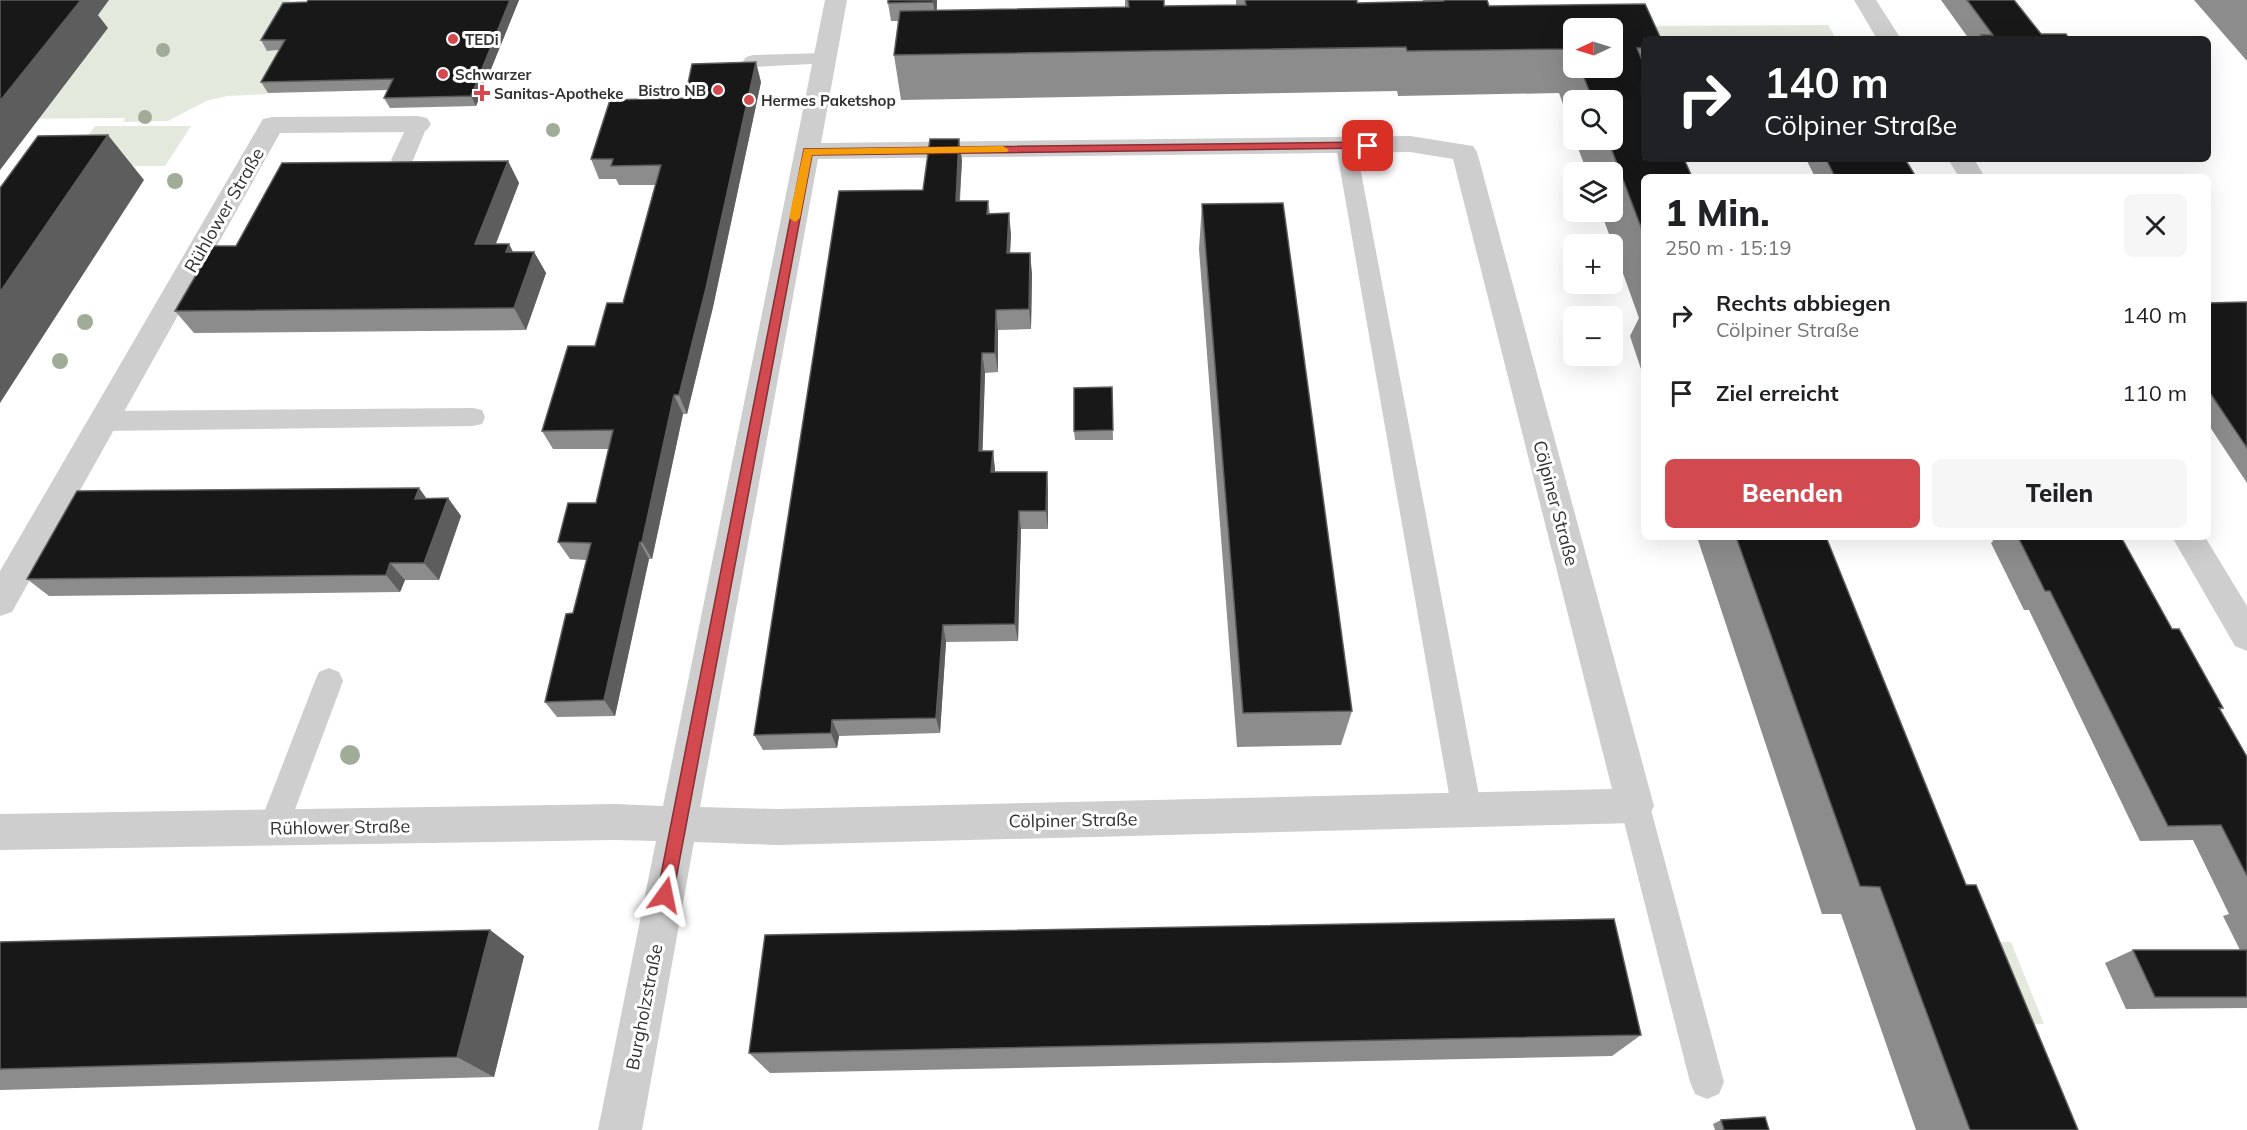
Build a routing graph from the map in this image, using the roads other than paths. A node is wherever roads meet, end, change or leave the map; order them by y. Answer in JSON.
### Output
{"nodes":[{"id":1,"x":836,"y":0,"type":"edge"},
{"id":2,"x":1865,"y":0,"type":"edge"},
{"id":3,"x":1887,"y":36,"type":"edge"},
{"id":4,"x":824,"y":59,"type":"junction"},
{"id":5,"x":753,"y":61,"type":"edge"},
{"id":6,"x":418,"y":124,"type":"joint"},
{"id":7,"x":1347,"y":146,"type":"junction"},
{"id":8,"x":807,"y":152,"type":"junction"},
{"id":9,"x":402,"y":160,"type":"edge"},
{"id":10,"x":473,"y":417,"type":"dead end"},
{"id":11,"x":103,"y":421,"type":"junction"},
{"id":12,"x":2190,"y":540,"type":"edge"},
{"id":13,"x":0,"y":602,"type":"edge"},
{"id":14,"x":2247,"y":636,"type":"edge"},
{"id":15,"x":329,"y":681,"type":"dead end"},
{"id":16,"x":1635,"y":806,"type":"junction"},
{"id":17,"x":1467,"y":810,"type":"junction"},
{"id":18,"x":680,"y":825,"type":"junction"},
{"id":19,"x":273,"y":828,"type":"junction"},
{"id":20,"x":0,"y":832,"type":"edge"},
{"id":21,"x":1707,"y":1082,"type":"dead end"},
{"id":22,"x":620,"y":1130,"type":"edge"}],
"edges":[{"from":1,"to":4,"type":"street","name":"Burgholzstraße"},
{"from":2,"to":3,"type":"street"},
{"from":4,"to":5,"type":"lane"},
{"from":4,"to":8,"type":"street","name":"Burgholzstraße"},
{"from":6,"to":9,"type":"lane"},
{"from":6,"to":11,"type":"street","name":"Rühlower Straße"},
{"from":7,"to":8,"type":"street","name":"Cölpiner Straße"},
{"from":7,"to":16,"type":"street","name":"Cölpiner Straße"},
{"from":7,"to":17,"type":"lane"},
{"from":8,"to":18,"type":"street","name":"Burgholzstraße"},
{"from":10,"to":11,"type":"lane"},
{"from":11,"to":13,"type":"street","name":"Rühlower Straße"},
{"from":12,"to":14,"type":"street"},
{"from":15,"to":19,"type":"lane"},
{"from":16,"to":17,"type":"street","name":"Cölpiner Straße"},
{"from":16,"to":21,"type":"lane"},
{"from":17,"to":18,"type":"street","name":"Cölpiner Straße"},
{"from":18,"to":19,"type":"street","name":"Rühlower Straße"},
{"from":18,"to":22,"type":"street","name":"Burgholzstraße"},
{"from":19,"to":20,"type":"street","name":"Rühlower Straße"}]}
